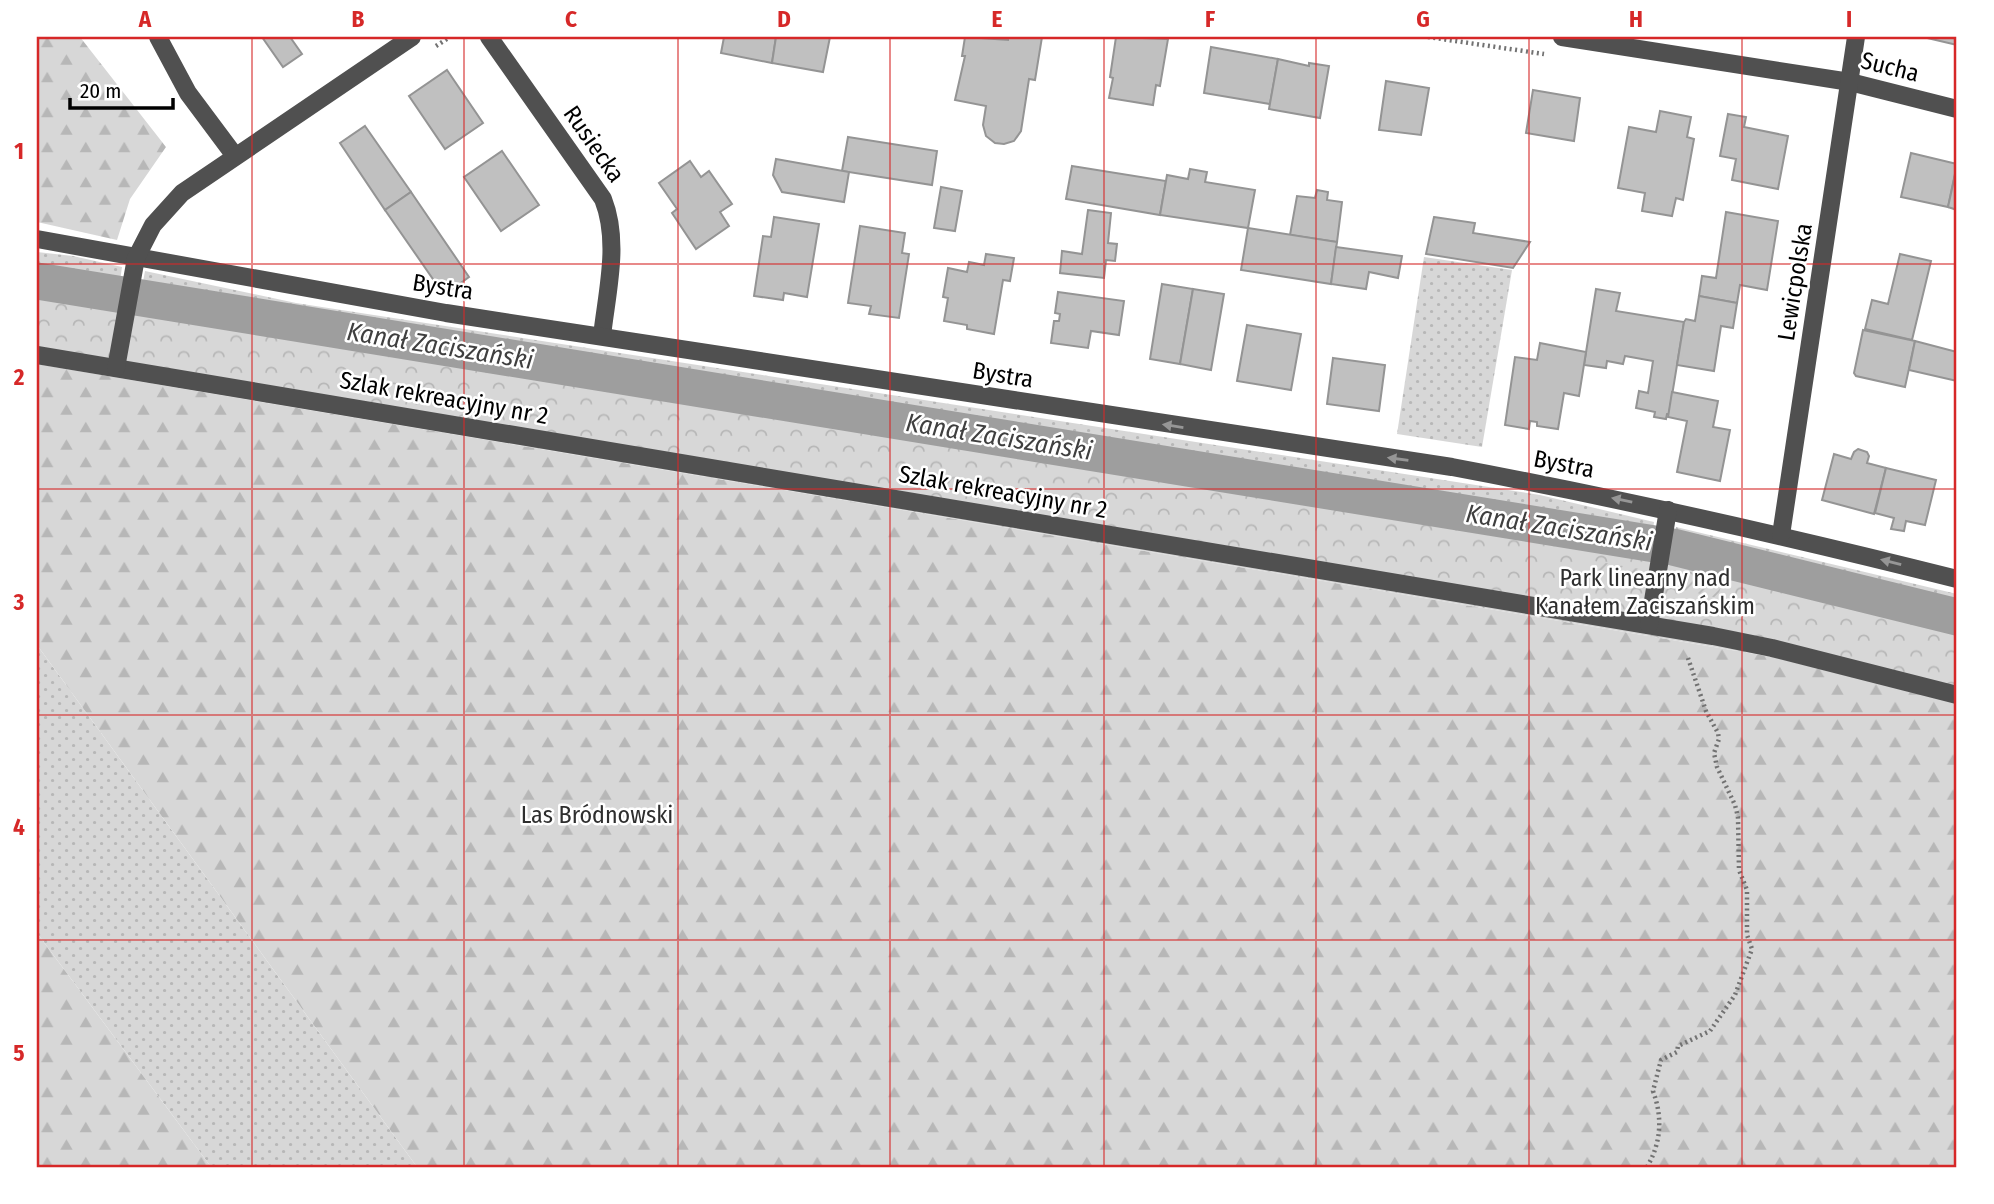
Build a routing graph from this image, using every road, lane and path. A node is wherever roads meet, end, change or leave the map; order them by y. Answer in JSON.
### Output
{"nodes":[{"id":1,"x":158,"y":37,"type":"edge"},
{"id":2,"x":412,"y":37,"type":"edge"},
{"id":3,"x":489,"y":37,"type":"edge"},
{"id":4,"x":1428,"y":37,"type":"edge"},
{"id":5,"x":1562,"y":37,"type":"edge"},
{"id":6,"x":1856,"y":37,"type":"edge"},
{"id":7,"x":1557,"y":56,"type":"dead end"},
{"id":8,"x":1850,"y":82,"type":"junction"},
{"id":9,"x":1957,"y":109,"type":"edge"},
{"id":10,"x":235,"y":156,"type":"junction"},
{"id":11,"x":37,"y":239,"type":"edge"},
{"id":12,"x":136,"y":258,"type":"junction"},
{"id":13,"x":602,"y":336,"type":"junction"},
{"id":14,"x":37,"y":355,"type":"edge"},
{"id":15,"x":116,"y":368,"type":"junction"},
{"id":16,"x":1668,"y":510,"type":"junction"},
{"id":17,"x":1781,"y":534,"type":"junction"},
{"id":18,"x":1957,"y":579,"type":"edge"},
{"id":19,"x":1649,"y":625,"type":"junction"},
{"id":20,"x":1678,"y":631,"type":"junction"},
{"id":21,"x":1957,"y":695,"type":"edge"},
{"id":22,"x":1647,"y":1167,"type":"edge"}],
"edges":[{"from":1,"to":10,"type":"street"},
{"from":2,"to":10,"type":"street"},
{"from":3,"to":13,"type":"street","name":"Rusiecka"},
{"from":4,"to":7,"type":"path"},
{"from":5,"to":8,"type":"street","name":"Sucha"},
{"from":6,"to":8,"type":"street","name":"Lewicpolska"},
{"from":8,"to":9,"type":"street","name":"Sucha"},
{"from":8,"to":17,"type":"street","name":"Lewicpolska"},
{"from":10,"to":12,"type":"street"},
{"from":11,"to":12,"type":"street","name":"Bystra"},
{"from":12,"to":13,"type":"street","name":"Bystra"},
{"from":12,"to":15,"type":"street"},
{"from":16,"to":13,"type":"street","name":"Bystra","one_way":true},
{"from":14,"to":15,"type":"street","name":"Szlak rekreacyjny nr 2"},
{"from":15,"to":19,"type":"street","name":"Szlak rekreacyjny nr 2"},
{"from":16,"to":17,"type":"street","name":"Bystra"},
{"from":16,"to":19,"type":"street"},
{"from":18,"to":17,"type":"street","name":"Bystra","one_way":true},
{"from":19,"to":20,"type":"street","name":"Szlak rekreacyjny nr 2"},
{"from":20,"to":21,"type":"street","name":"Szlak rekreacyjny nr 2"},
{"from":20,"to":22,"type":"path"}]}
